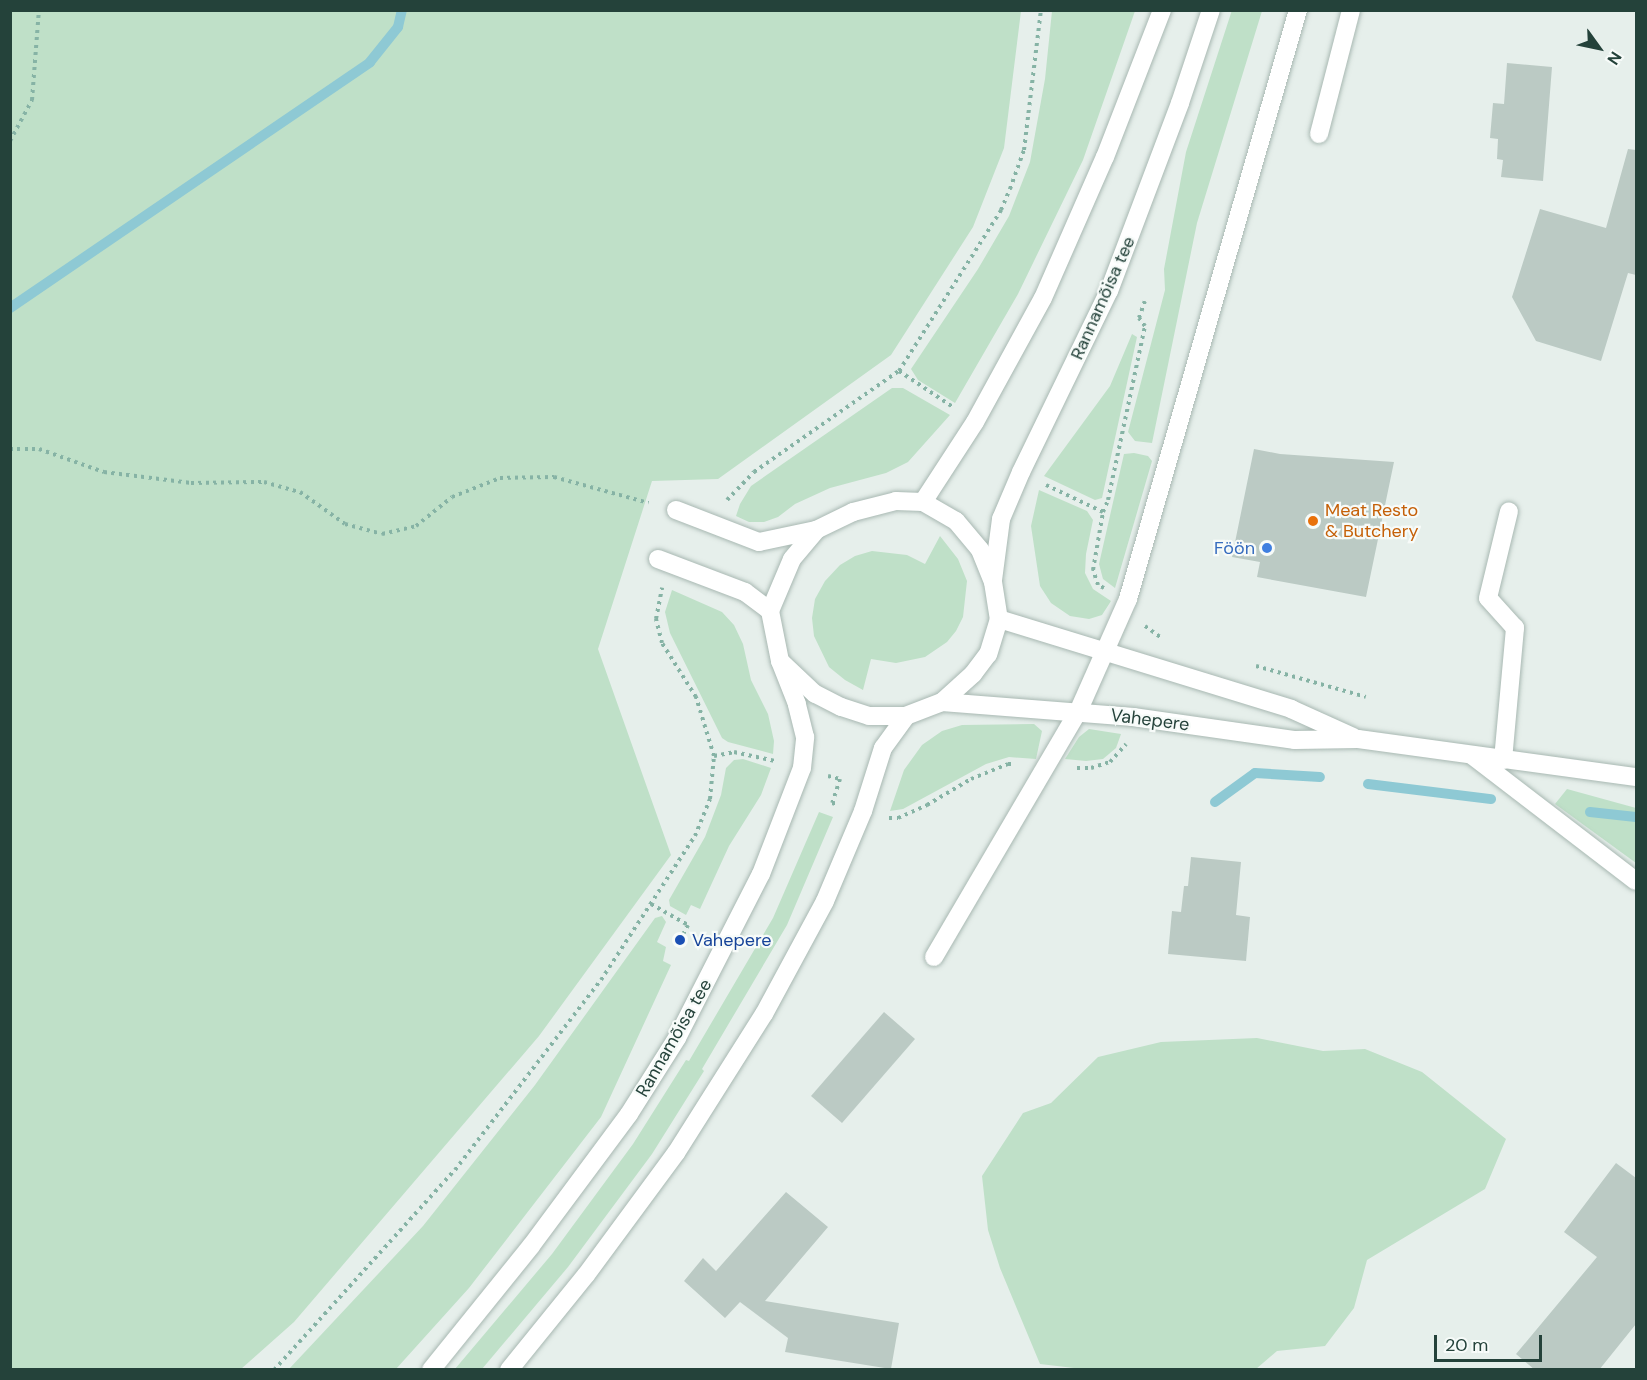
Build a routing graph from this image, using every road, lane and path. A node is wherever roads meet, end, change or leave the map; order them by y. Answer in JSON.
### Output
{"nodes":[{"id":1,"x":39,"y":10,"type":"edge"},
{"id":2,"x":1041,"y":10,"type":"edge"},
{"id":3,"x":1162,"y":10,"type":"edge"},
{"id":4,"x":1210,"y":10,"type":"edge"},
{"id":5,"x":1298,"y":10,"type":"edge"},
{"id":6,"x":1351,"y":10,"type":"edge"},
{"id":7,"x":1319,"y":134,"type":"dead end"},
{"id":8,"x":10,"y":141,"type":"edge"},
{"id":9,"x":1145,"y":301,"type":"dead end"},
{"id":10,"x":899,"y":371,"type":"junction"},
{"id":11,"x":975,"y":422,"type":"junction"},
{"id":12,"x":10,"y":449,"type":"edge"},
{"id":13,"x":1021,"y":472,"type":"junction"},
{"id":14,"x":923,"y":502,"type":"junction"},
{"id":15,"x":676,"y":510,"type":"joint"},
{"id":16,"x":1509,"y":511,"type":"dead end"},
{"id":17,"x":1103,"y":512,"type":"junction"},
{"id":18,"x":722,"y":528,"type":"junction"},
{"id":19,"x":816,"y":531,"type":"junction"},
{"id":20,"x":665,"y":562,"type":"joint"},
{"id":21,"x":993,"y":582,"type":"junction"},
{"id":22,"x":1128,"y":599,"type":"junction"},
{"id":23,"x":770,"y":611,"type":"junction"},
{"id":24,"x":999,"y":619,"type":"junction"},
{"id":25,"x":1167,"y":640,"type":"dead end"},
{"id":26,"x":1106,"y":650,"type":"junction"},
{"id":27,"x":780,"y":661,"type":"junction"},
{"id":28,"x":1254,"y":666,"type":"dead end"},
{"id":29,"x":1366,"y":697,"type":"dead end"},
{"id":30,"x":942,"y":702,"type":"junction"},
{"id":31,"x":1078,"y":712,"type":"junction"},
{"id":32,"x":906,"y":716,"type":"junction"},
{"id":33,"x":1358,"y":739,"type":"junction"},
{"id":34,"x":1473,"y":756,"type":"junction"},
{"id":35,"x":1503,"y":760,"type":"junction"},
{"id":36,"x":1636,"y":777,"type":"edge"},
{"id":37,"x":1636,"y":882,"type":"edge"},
{"id":38,"x":651,"y":904,"type":"junction"},
{"id":39,"x":680,"y":940,"type":"dead end"},
{"id":40,"x":934,"y":957,"type":"dead end"},
{"id":41,"x":274,"y":1370,"type":"edge"},
{"id":42,"x":430,"y":1370,"type":"edge"},
{"id":43,"x":508,"y":1370,"type":"edge"}],
"edges":[{"from":1,"to":8,"type":"path"},
{"from":2,"to":10,"type":"path"},
{"from":3,"to":11,"type":"street"},
{"from":4,"to":13,"type":"street","name":"Rannamõisa tee"},
{"from":5,"to":22,"type":"street"},
{"from":6,"to":7,"type":"street"},
{"from":9,"to":17,"type":"path"},
{"from":10,"to":11,"type":"path"},
{"from":10,"to":18,"type":"path"},
{"from":11,"to":14,"type":"street"},
{"from":12,"to":15,"type":"path"},
{"from":13,"to":17,"type":"path"},
{"from":13,"to":21,"type":"street","name":"Rannamõisa tee"},
{"from":14,"to":19,"type":"street"},
{"from":14,"to":21,"type":"street"},
{"from":15,"to":18,"type":"street"},
{"from":16,"to":35,"type":"street"},
{"from":17,"to":22,"type":"path"},
{"from":18,"to":19,"type":"street"},
{"from":19,"to":23,"type":"street"},
{"from":20,"to":23,"type":"street"},
{"from":20,"to":38,"type":"path"},
{"from":21,"to":24,"type":"street"},
{"from":22,"to":25,"type":"path"},
{"from":22,"to":26,"type":"street"},
{"from":23,"to":27,"type":"street","name":"Rannamõisa tee"},
{"from":24,"to":26,"type":"street","name":"Vahepere"},
{"from":24,"to":30,"type":"street"},
{"from":26,"to":31,"type":"street"},
{"from":26,"to":33,"type":"street","name":"Vahepere"},
{"from":27,"to":32,"type":"street"},
{"from":27,"to":42,"type":"street","name":"Rannamõisa tee"},
{"from":28,"to":29,"type":"path"},
{"from":30,"to":31,"type":"street","name":"Vahepere"},
{"from":30,"to":32,"type":"street"},
{"from":31,"to":33,"type":"street","name":"Vahepere"},
{"from":31,"to":40,"type":"street"},
{"from":32,"to":43,"type":"street"},
{"from":33,"to":34,"type":"street","name":"Vahepere"},
{"from":34,"to":35,"type":"street","name":"Vahepere"},
{"from":34,"to":37,"type":"street"},
{"from":35,"to":36,"type":"street","name":"Vahepere"},
{"from":38,"to":39,"type":"path"},
{"from":38,"to":41,"type":"path"}]}
